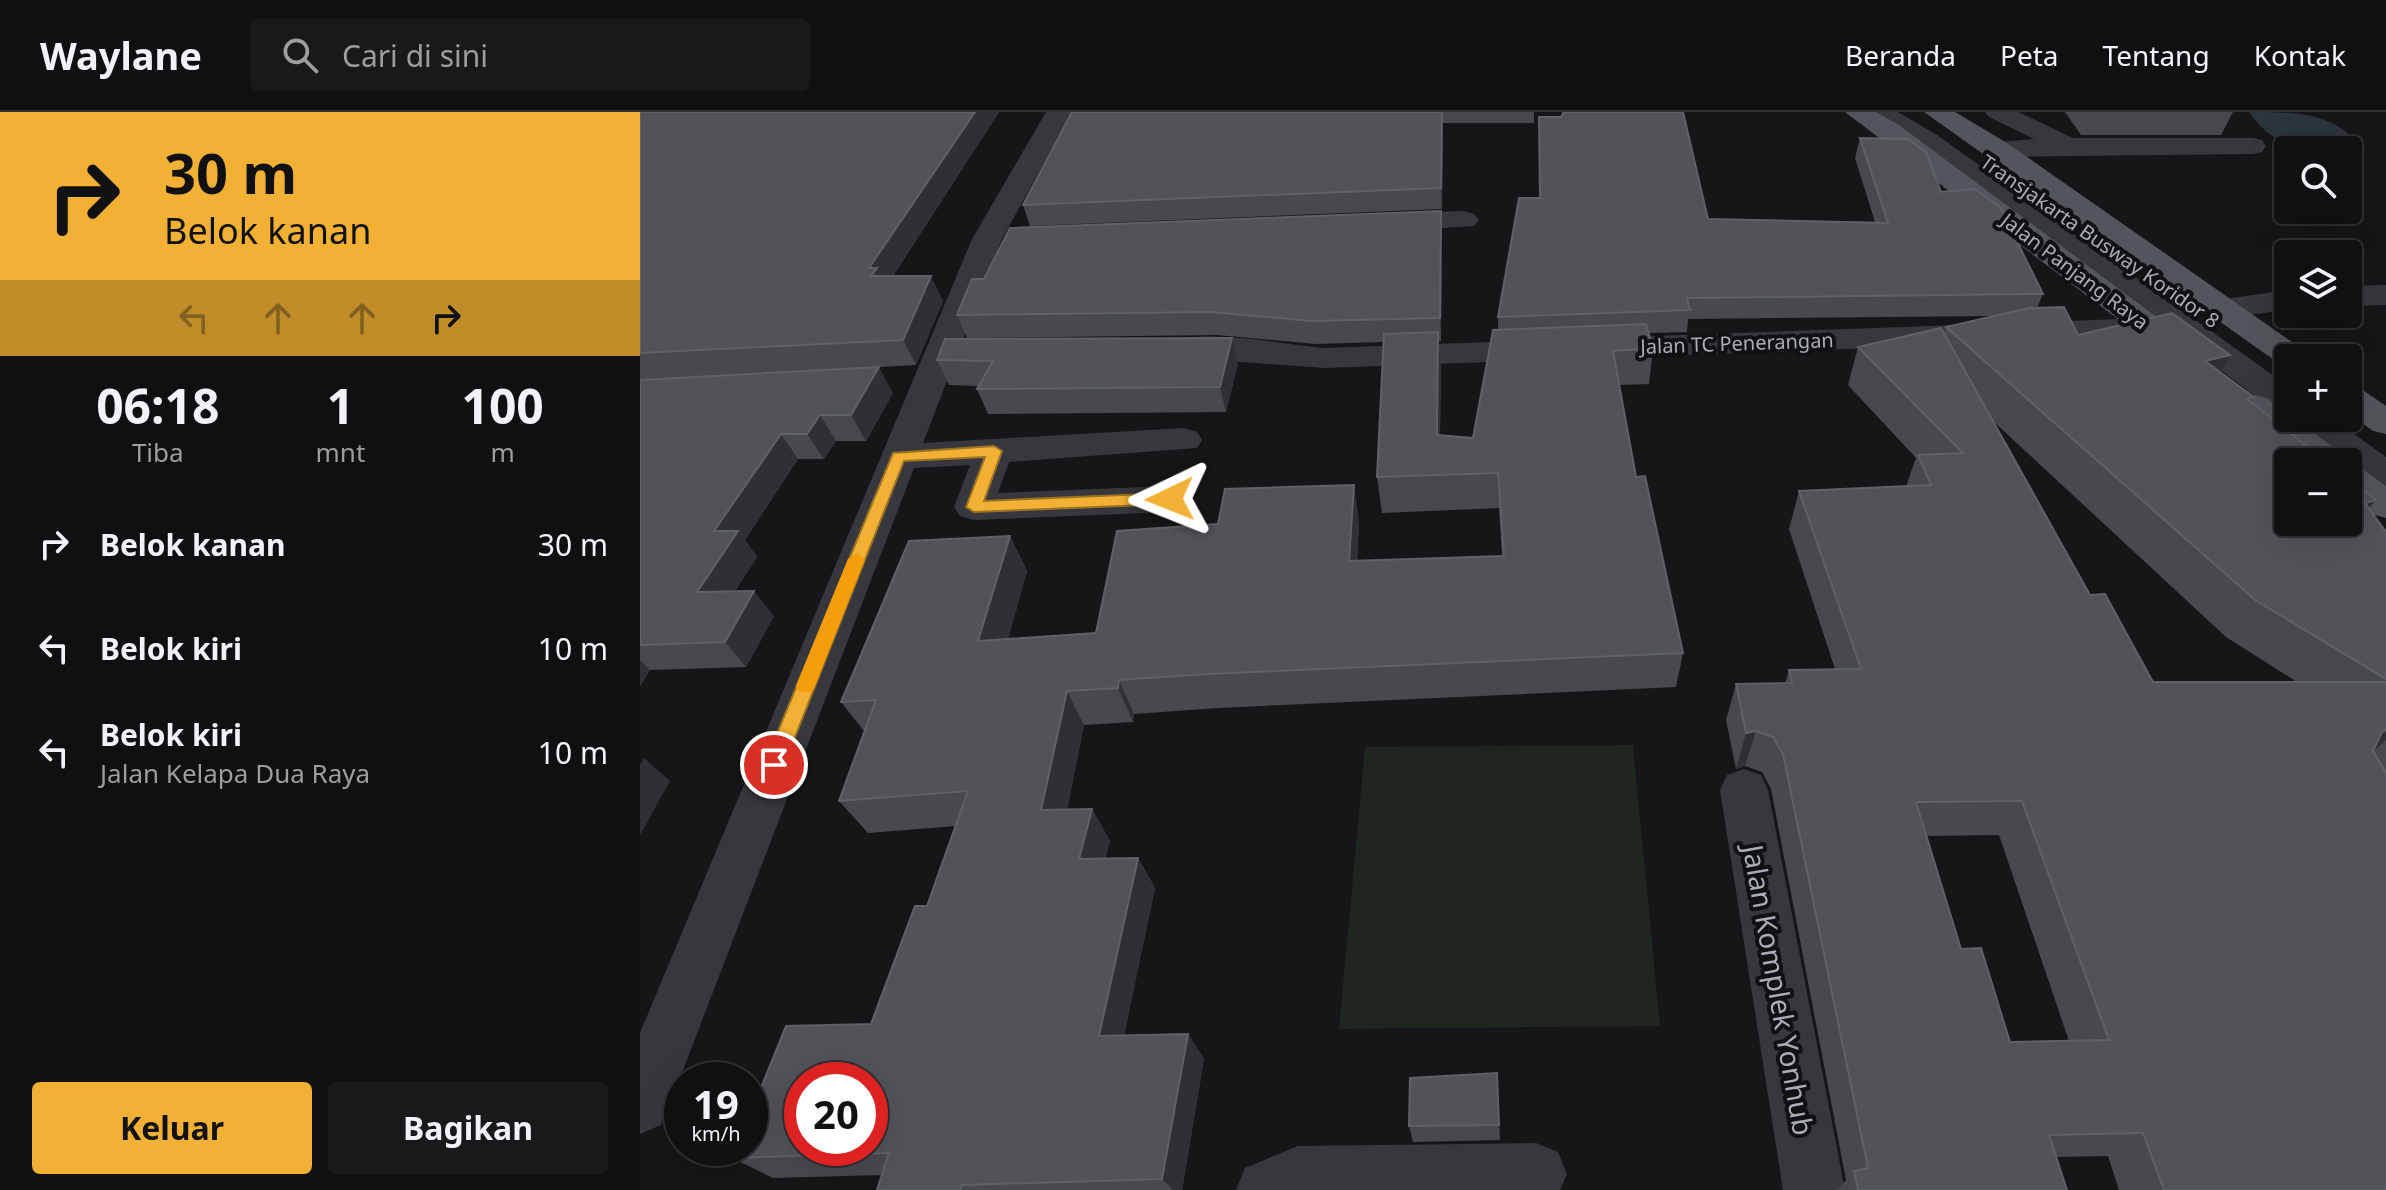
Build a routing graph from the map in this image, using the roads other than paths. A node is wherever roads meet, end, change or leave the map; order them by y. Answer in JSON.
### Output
{"nodes":[{"id":1,"x":1059,"y":112,"type":"edge"},
{"id":2,"x":1858,"y":112,"type":"edge"},
{"id":3,"x":1880,"y":112,"type":"edge"},
{"id":4,"x":1908,"y":112,"type":"edge"},
{"id":5,"x":1937,"y":112,"type":"edge"},
{"id":6,"x":1998,"y":112,"type":"edge"},
{"id":7,"x":2068,"y":146,"type":"junction"},
{"id":8,"x":2253,"y":146,"type":"dead end"},
{"id":9,"x":1998,"y":149,"type":"junction"},
{"id":10,"x":1464,"y":220,"type":"dead end"},
{"id":11,"x":1349,"y":225,"type":"edge"},
{"id":12,"x":2386,"y":295,"type":"edge"},
{"id":13,"x":2362,"y":296,"type":"edge"},
{"id":14,"x":2274,"y":302,"type":"edge"},
{"id":15,"x":2222,"y":308,"type":"junction"},
{"id":16,"x":2150,"y":328,"type":"junction"},
{"id":17,"x":2274,"y":345,"type":"edge"},
{"id":18,"x":1141,"y":349,"type":"edge"},
{"id":19,"x":2274,"y":366,"type":"edge"},
{"id":20,"x":2274,"y":393,"type":"edge"},
{"id":21,"x":2362,"y":406,"type":"edge"},
{"id":22,"x":2386,"y":423,"type":"edge"},
{"id":23,"x":2362,"y":430,"type":"edge"},
{"id":24,"x":2327,"y":432,"type":"edge"},
{"id":25,"x":1184,"y":440,"type":"dead end"},
{"id":26,"x":2386,"y":447,"type":"edge"},
{"id":27,"x":2309,"y":448,"type":"edge"},
{"id":28,"x":994,"y":451,"type":"junction"},
{"id":29,"x":898,"y":457,"type":"junction"},
{"id":30,"x":2386,"y":475,"type":"edge"},
{"id":31,"x":2362,"y":487,"type":"edge"},
{"id":32,"x":1170,"y":499,"type":"dead end"},
{"id":33,"x":2386,"y":505,"type":"edge"},
{"id":34,"x":1744,"y":790,"type":"dead end"},
{"id":35,"x":642,"y":1092,"type":"edge"},
{"id":36,"x":1536,"y":1174,"type":"dead end"},
{"id":37,"x":1267,"y":1190,"type":"edge"},
{"id":38,"x":1814,"y":1190,"type":"edge"}],
"edges":[{"from":1,"to":29,"type":"street"},
{"from":2,"to":16,"type":"main road","name":"Jalan Panjang Raya"},
{"from":3,"to":20,"type":"street","name":"Transjakarta Busway Koridor 8"},
{"from":4,"to":19,"type":"street","name":"Transjakarta Busway Koridor 8"},
{"from":5,"to":9,"type":"main road"},
{"from":6,"to":7,"type":"street"},
{"from":7,"to":8,"type":"street"},
{"from":7,"to":9,"type":"street"},
{"from":9,"to":15,"type":"main road"},
{"from":10,"to":11,"type":"street"},
{"from":12,"to":13,"type":"street"},
{"from":14,"to":15,"type":"street"},
{"from":15,"to":17,"type":"main road"},
{"from":16,"to":18,"type":"street","name":"Jalan TC Penerangan"},
{"from":16,"to":27,"type":"main road","name":"Jalan Panjang Raya"},
{"from":21,"to":22,"type":"main road"},
{"from":23,"to":26,"type":"street"},
{"from":24,"to":30,"type":"street"},
{"from":25,"to":28,"type":"street"},
{"from":28,"to":29,"type":"street"},
{"from":28,"to":32,"type":"street"},
{"from":29,"to":35,"type":"street"},
{"from":31,"to":33,"type":"main road"},
{"from":34,"to":38,"type":"street","name":"Jalan Komplek Yonhub"},
{"from":36,"to":37,"type":"street"}]}
